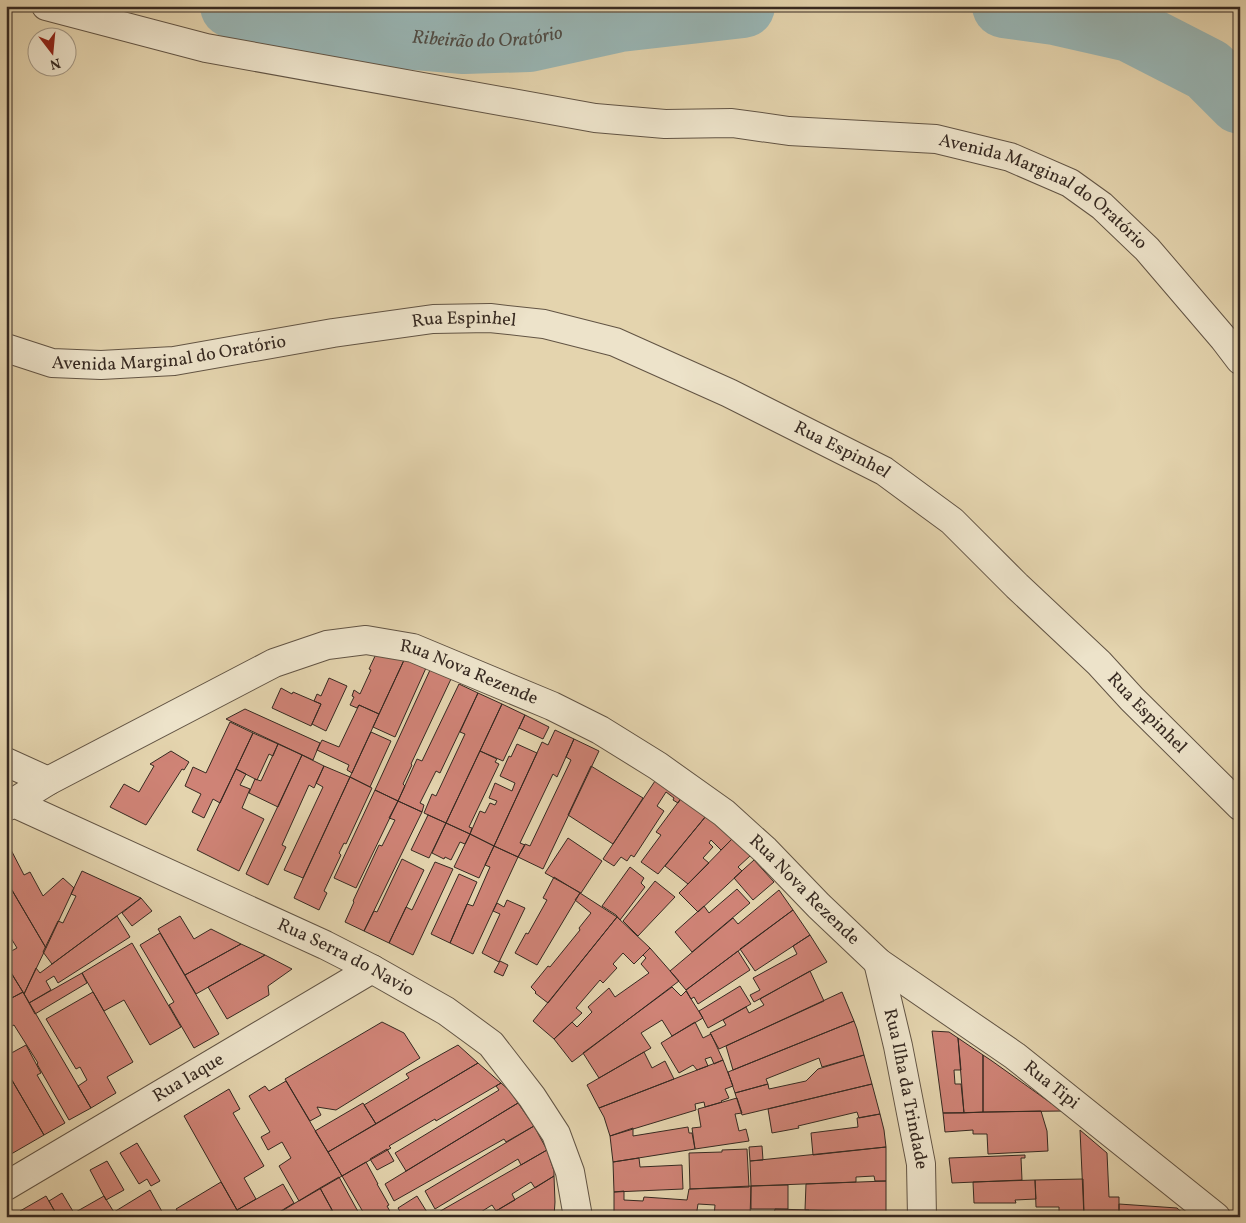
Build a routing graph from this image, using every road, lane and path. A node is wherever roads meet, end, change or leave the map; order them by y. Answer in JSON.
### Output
{"nodes":[{"id":1,"x":46,"y":6,"type":"edge"},
{"id":2,"x":334,"y":333,"type":"joint"},
{"id":3,"x":6,"y":348,"type":"edge"},
{"id":4,"x":1240,"y":360,"type":"edge"},
{"id":5,"x":6,"y":762,"type":"edge"},
{"id":6,"x":48,"y":781,"type":"junction"},
{"id":7,"x":10,"y":805,"type":"edge"},
{"id":8,"x":1240,"y":806,"type":"edge"},
{"id":9,"x":878,"y":962,"type":"junction"},
{"id":10,"x":372,"y":968,"type":"junction"},
{"id":11,"x":6,"y":1186,"type":"edge"},
{"id":12,"x":578,"y":1217,"type":"edge"},
{"id":13,"x":922,"y":1217,"type":"edge"},
{"id":14,"x":1216,"y":1217,"type":"edge"}],
"edges":[{"from":1,"to":4,"type":"street","name":"Avenida Marginal do Oratório"},
{"from":2,"to":3,"type":"street","name":"Avenida Marginal do Oratório"},
{"from":2,"to":8,"type":"street","name":"Rua Espinhel"},
{"from":5,"to":6,"type":"street"},
{"from":6,"to":7,"type":"street","name":"Rua Nova Rezende"},
{"from":6,"to":9,"type":"street","name":"Rua Nova Rezende"},
{"from":7,"to":10,"type":"street","name":"Rua Serra do Navio"},
{"from":9,"to":13,"type":"street","name":"Rua Ilha da Trindade"},
{"from":9,"to":14,"type":"street","name":"Rua Tipi"},
{"from":10,"to":11,"type":"street","name":"Rua Iaque"},
{"from":10,"to":12,"type":"street","name":"Rua Serra do Navio"}]}
